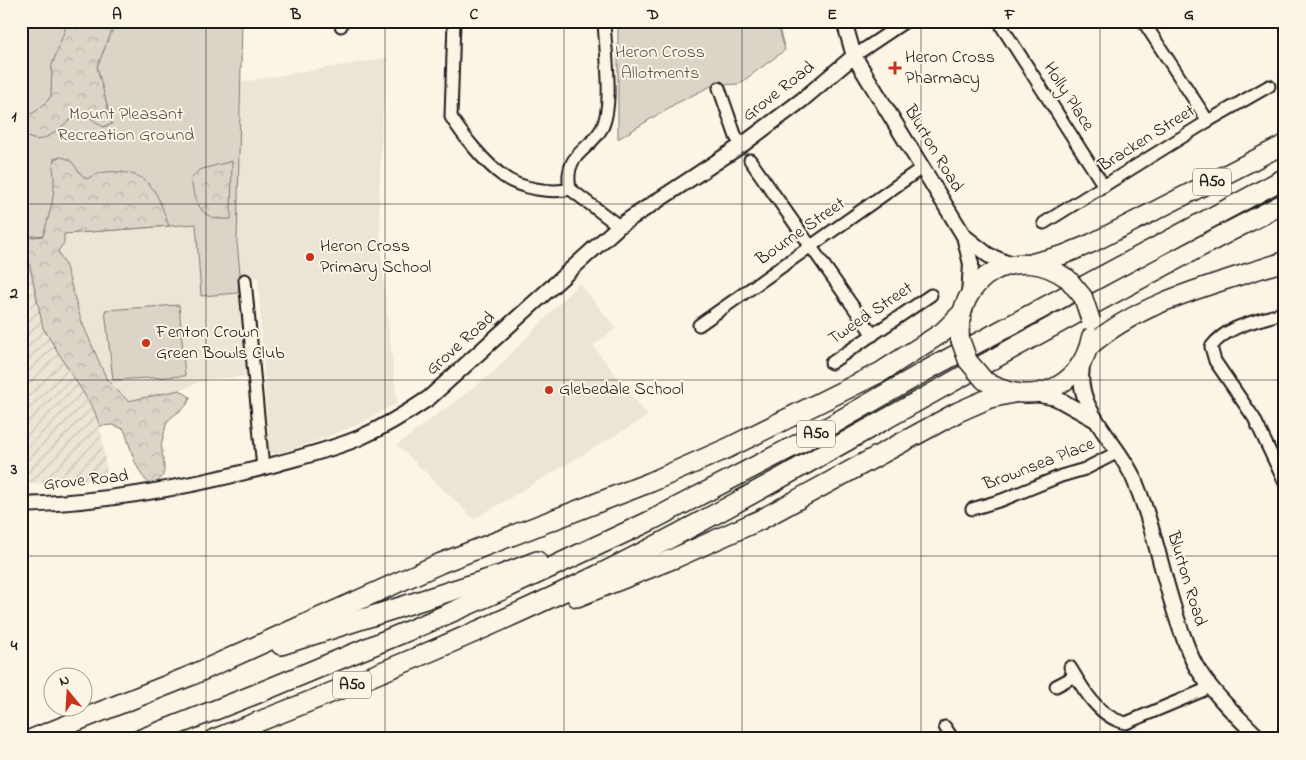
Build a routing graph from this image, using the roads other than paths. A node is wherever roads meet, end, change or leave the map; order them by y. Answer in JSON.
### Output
{"nodes":[{"id":1,"x":454,"y":21,"type":"edge"},
{"id":2,"x":604,"y":21,"type":"edge"},
{"id":3,"x":844,"y":21,"type":"edge"},
{"id":4,"x":906,"y":21,"type":"edge"},
{"id":5,"x":1143,"y":21,"type":"edge"},
{"id":6,"x":1002,"y":27,"type":"dead end"},
{"id":7,"x":854,"y":56,"type":"junction"},
{"id":8,"x":1269,"y":86,"type":"dead end"},
{"id":9,"x":719,"y":88,"type":"dead end"},
{"id":10,"x":1208,"y":121,"type":"junction"},
{"id":11,"x":1285,"y":144,"type":"edge"},
{"id":12,"x":742,"y":146,"type":"junction"},
{"id":13,"x":750,"y":160,"type":"dead end"},
{"id":14,"x":923,"y":167,"type":"junction"},
{"id":15,"x":1285,"y":178,"type":"edge"},
{"id":16,"x":1104,"y":186,"type":"junction"},
{"id":17,"x":570,"y":189,"type":"junction"},
{"id":18,"x":1285,"y":203,"type":"edge"},
{"id":19,"x":1044,"y":223,"type":"dead end"},
{"id":20,"x":619,"y":226,"type":"junction"},
{"id":21,"x":964,"y":236,"type":"junction"},
{"id":22,"x":812,"y":246,"type":"junction"},
{"id":23,"x":1285,"y":261,"type":"edge"},
{"id":24,"x":1032,"y":263,"type":"junction"},
{"id":25,"x":1011,"y":265,"type":"junction"},
{"id":26,"x":245,"y":280,"type":"dead end"},
{"id":27,"x":931,"y":295,"type":"dead end"},
{"id":28,"x":969,"y":295,"type":"junction"},
{"id":29,"x":1285,"y":312,"type":"edge"},
{"id":30,"x":961,"y":314,"type":"junction"},
{"id":31,"x":699,"y":326,"type":"dead end"},
{"id":32,"x":873,"y":335,"type":"junction"},
{"id":33,"x":1087,"y":352,"type":"junction"},
{"id":34,"x":831,"y":363,"type":"dead end"},
{"id":35,"x":1013,"y":393,"type":"junction"},
{"id":36,"x":1033,"y":394,"type":"junction"},
{"id":37,"x":1094,"y":418,"type":"junction"},
{"id":38,"x":1118,"y":452,"type":"junction"},
{"id":39,"x":263,"y":468,"type":"junction"},
{"id":40,"x":737,"y":477,"type":"junction"},
{"id":41,"x":1285,"y":482,"type":"edge"},
{"id":42,"x":21,"y":505,"type":"edge"},
{"id":43,"x":972,"y":509,"type":"dead end"},
{"id":44,"x":488,"y":628,"type":"junction"},
{"id":45,"x":190,"y":676,"type":"junction"},
{"id":46,"x":1210,"y":685,"type":"junction"},
{"id":47,"x":1056,"y":686,"type":"dead end"},
{"id":48,"x":945,"y":727,"type":"dead end"},
{"id":49,"x":32,"y":739,"type":"edge"},
{"id":50,"x":141,"y":739,"type":"edge"},
{"id":51,"x":214,"y":739,"type":"edge"},
{"id":52,"x":953,"y":739,"type":"edge"},
{"id":53,"x":1260,"y":739,"type":"edge"}],
"edges":[{"from":1,"to":17,"type":"street"},
{"from":2,"to":17,"type":"street"},
{"from":3,"to":7,"type":"street","name":"Blurton Road"},
{"from":4,"to":7,"type":"street"},
{"from":5,"to":10,"type":"street"},
{"from":6,"to":16,"type":"street","name":"Holly Place"},
{"from":7,"to":12,"type":"street","name":"Grove Road"},
{"from":7,"to":14,"type":"street","name":"Blurton Road"},
{"from":8,"to":10,"type":"street","name":"Bracken Street"},
{"from":9,"to":12,"type":"street"},
{"from":10,"to":16,"type":"street","name":"Bracken Street"},
{"from":11,"to":24,"type":"main road","number":"A50"},
{"from":12,"to":20,"type":"street","name":"Grove Road"},
{"from":13,"to":22,"type":"street"},
{"from":14,"to":21,"type":"street","name":"Blurton Road"},
{"from":14,"to":22,"type":"street","name":"Bourne Street"},
{"from":15,"to":40,"type":"highway","number":"A50"},
{"from":16,"to":19,"type":"street","name":"Bracken Street"},
{"from":17,"to":20,"type":"street"},
{"from":18,"to":44,"type":"highway","number":"A50"},
{"from":20,"to":39,"type":"street","name":"Grove Road"},
{"from":21,"to":25,"type":"street","name":"Blurton Road"},
{"from":21,"to":28,"type":"street","name":"Blurton Road"},
{"from":22,"to":31,"type":"street","name":"Bourne Street"},
{"from":22,"to":32,"type":"street"},
{"from":23,"to":33,"type":"main road","number":"A50"},
{"from":24,"to":25,"type":"main road","number":"A50"},
{"from":24,"to":33,"type":"main road","number":"A50","bridge":true},
{"from":25,"to":28,"type":"main road","number":"A50"},
{"from":26,"to":39,"type":"street"},
{"from":27,"to":32,"type":"street","name":"Tweed Street"},
{"from":28,"to":30,"type":"main road","number":"A50"},
{"from":29,"to":41,"type":"street"},
{"from":30,"to":35,"type":"main road","number":"A50","bridge":true},
{"from":30,"to":45,"type":"highway","number":"A50"},
{"from":32,"to":34,"type":"street","name":"Tweed Street"},
{"from":33,"to":36,"type":"main road","number":"A50"},
{"from":33,"to":37,"type":"street","name":"Blurton Road"},
{"from":35,"to":36,"type":"main road","number":"A50"},
{"from":35,"to":44,"type":"highway","number":"A50"},
{"from":36,"to":37,"type":"street","name":"Blurton Road"},
{"from":37,"to":38,"type":"street","name":"Blurton Road"},
{"from":38,"to":43,"type":"street","name":"Brownsea Place"},
{"from":38,"to":46,"type":"street","name":"Blurton Road"},
{"from":39,"to":42,"type":"street","name":"Grove Road"},
{"from":40,"to":45,"type":"highway","number":"A50"},
{"from":40,"to":50,"type":"highway","number":"A50"},
{"from":44,"to":51,"type":"highway","number":"A50"},
{"from":45,"to":49,"type":"highway","number":"A50"},
{"from":46,"to":47,"type":"street"},
{"from":46,"to":53,"type":"street","name":"Blurton Road"},
{"from":48,"to":52,"type":"street"}]}
